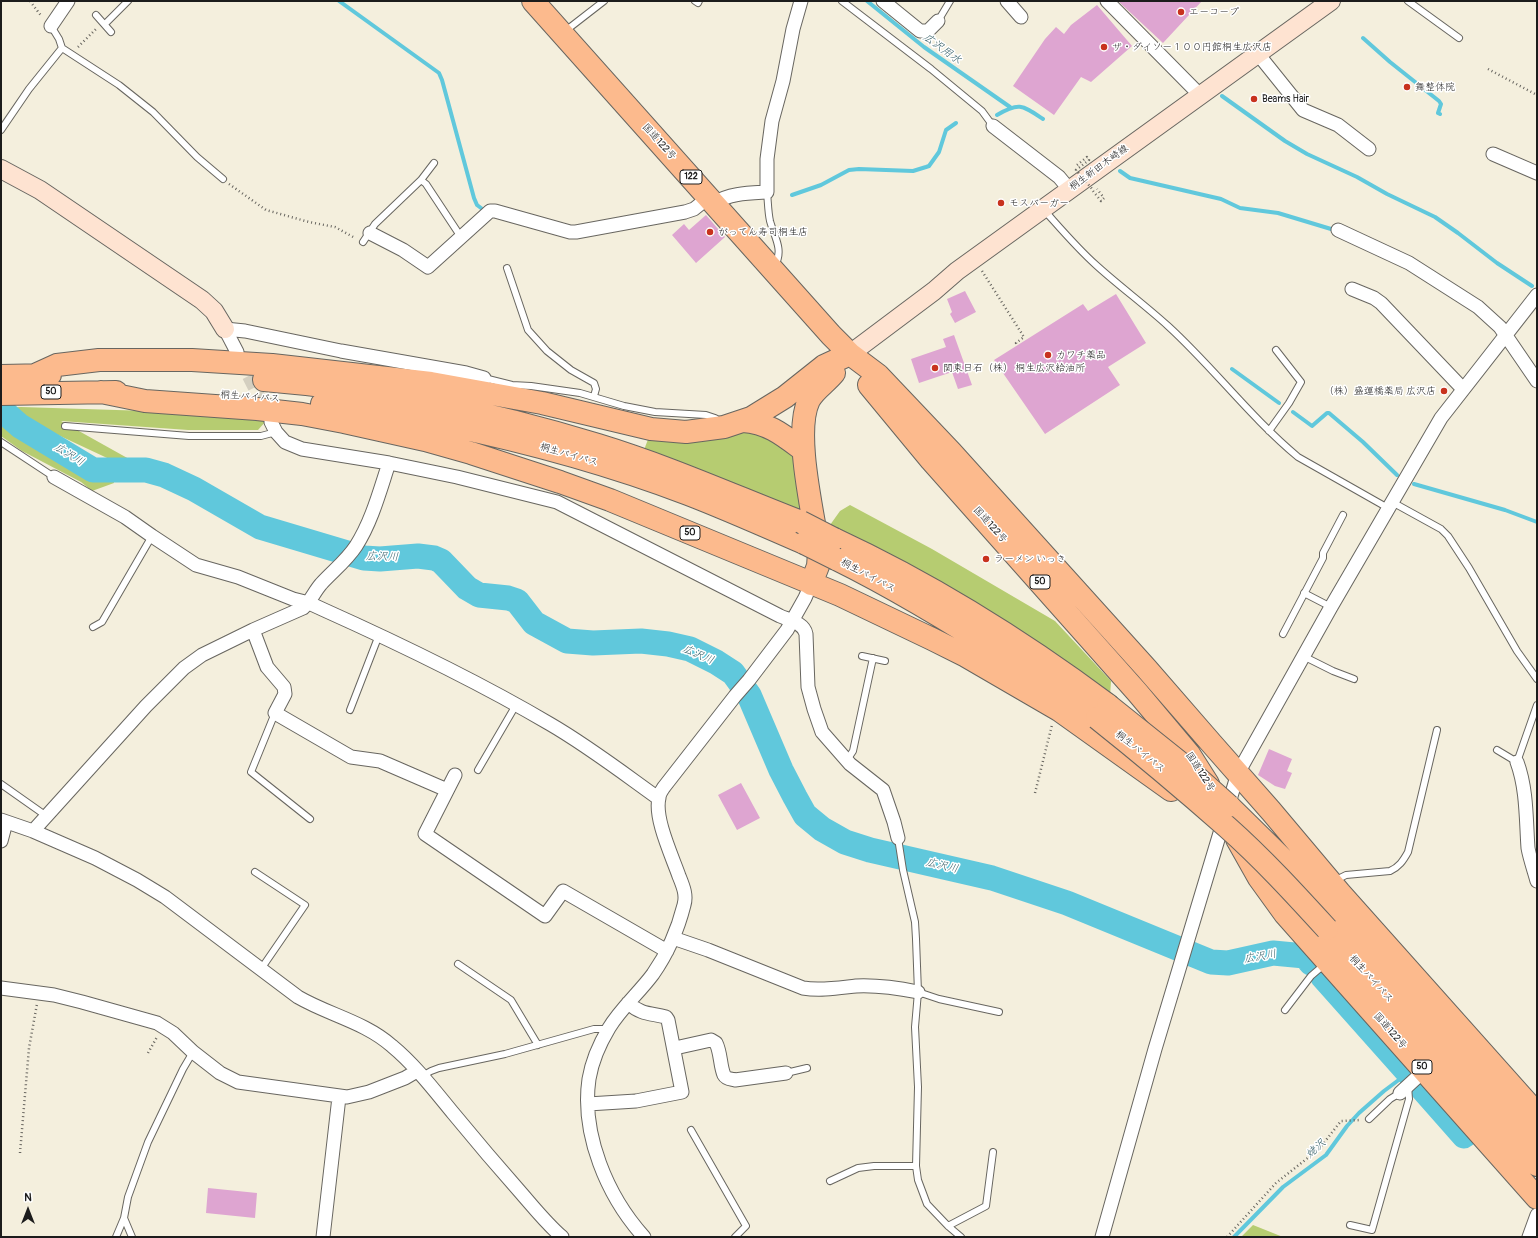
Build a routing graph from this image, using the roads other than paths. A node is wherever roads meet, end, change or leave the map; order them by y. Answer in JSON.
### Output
{"nodes":[{"id":1,"x":68,"y":1,"type":"edge"},
{"id":2,"x":128,"y":1,"type":"edge"},
{"id":3,"x":532,"y":1,"type":"edge"},
{"id":4,"x":604,"y":1,"type":"edge"},
{"id":5,"x":695,"y":1,"type":"edge"},
{"id":6,"x":699,"y":1,"type":"edge"},
{"id":7,"x":801,"y":1,"type":"edge"},
{"id":8,"x":842,"y":1,"type":"edge"},
{"id":9,"x":883,"y":1,"type":"edge"},
{"id":10,"x":950,"y":1,"type":"edge"},
{"id":11,"x":1008,"y":1,"type":"edge"},
{"id":12,"x":1107,"y":1,"type":"edge"},
{"id":13,"x":1408,"y":1,"type":"edge"},
{"id":14,"x":1321,"y":4,"type":"edge"},
{"id":15,"x":96,"y":16,"type":"dead end"},
{"id":16,"x":1021,"y":17,"type":"dead end"},
{"id":17,"x":938,"y":21,"type":"joint"},
{"id":18,"x":105,"y":24,"type":"junction"},
{"id":19,"x":51,"y":26,"type":"joint"},
{"id":20,"x":111,"y":32,"type":"dead end"},
{"id":21,"x":562,"y":34,"type":"junction"},
{"id":22,"x":1459,"y":38,"type":"dead end"},
{"id":23,"x":62,"y":48,"type":"junction"},
{"id":24,"x":1258,"y":54,"type":"junction"},
{"id":25,"x":1199,"y":97,"type":"junction"},
{"id":26,"x":993,"y":126,"type":"joint"},
{"id":27,"x":1,"y":130,"type":"edge"},
{"id":28,"x":1369,"y":149,"type":"dead end"},
{"id":29,"x":1493,"y":154,"type":"dead end"},
{"id":30,"x":434,"y":163,"type":"dead end"},
{"id":31,"x":1,"y":169,"type":"edge"},
{"id":32,"x":1537,"y":173,"type":"edge"},
{"id":33,"x":223,"y":179,"type":"road end"},
{"id":34,"x":421,"y":180,"type":"junction"},
{"id":35,"x":1069,"y":189,"type":"junction"},
{"id":36,"x":767,"y":192,"type":"junction"},
{"id":37,"x":712,"y":200,"type":"junction"},
{"id":38,"x":1043,"y":209,"type":"junction"},
{"id":39,"x":1338,"y":230,"type":"dead end"},
{"id":40,"x":366,"y":237,"type":"joint"},
{"id":41,"x":460,"y":237,"type":"junction"},
{"id":42,"x":507,"y":268,"type":"dead end"},
{"id":43,"x":771,"y":269,"type":"junction"},
{"id":44,"x":1352,"y":289,"type":"dead end"},
{"id":45,"x":1537,"y":295,"type":"edge"},
{"id":46,"x":225,"y":329,"type":"junction"},
{"id":47,"x":1506,"y":335,"type":"junction"},
{"id":48,"x":1276,"y":350,"type":"dead end"},
{"id":49,"x":237,"y":352,"type":"tunnel mouth"},
{"id":50,"x":850,"y":354,"type":"junction"},
{"id":51,"x":35,"y":375,"type":"junction"},
{"id":52,"x":1,"y":376,"type":"edge"},
{"id":53,"x":1537,"y":381,"type":"edge"},
{"id":54,"x":482,"y":385,"type":"junction"},
{"id":55,"x":1463,"y":389,"type":"junction"},
{"id":56,"x":101,"y":392,"type":"junction"},
{"id":57,"x":1,"y":394,"type":"edge"},
{"id":58,"x":594,"y":396,"type":"junction"},
{"id":59,"x":733,"y":424,"type":"junction"},
{"id":60,"x":65,"y":426,"type":"dead end"},
{"id":61,"x":273,"y":427,"type":"joint"},
{"id":62,"x":1269,"y":431,"type":"junction"},
{"id":63,"x":1,"y":442,"type":"edge"},
{"id":64,"x":803,"y":450,"type":"junction"},
{"id":65,"x":390,"y":463,"type":"junction"},
{"id":66,"x":54,"y":476,"type":"joint"},
{"id":67,"x":1390,"y":505,"type":"junction"},
{"id":68,"x":1343,"y":515,"type":"dead end"},
{"id":69,"x":803,"y":533,"type":"junction"},
{"id":70,"x":152,"y":536,"type":"junction"},
{"id":71,"x":811,"y":584,"type":"junction"},
{"id":72,"x":1304,"y":593,"type":"junction"},
{"id":73,"x":308,"y":603,"type":"junction"},
{"id":74,"x":1331,"y":607,"type":"junction"},
{"id":75,"x":792,"y":622,"type":"junction"},
{"id":76,"x":93,"y":627,"type":"dead end"},
{"id":77,"x":252,"y":630,"type":"junction"},
{"id":78,"x":379,"y":634,"type":"junction"},
{"id":79,"x":1283,"y":634,"type":"dead end"},
{"id":80,"x":862,"y":656,"type":"dead end"},
{"id":81,"x":1303,"y":656,"type":"junction"},
{"id":82,"x":873,"y":658,"type":"junction"},
{"id":83,"x":885,"y":661,"type":"dead end"},
{"id":84,"x":1354,"y":679,"type":"dead end"},
{"id":85,"x":1537,"y":679,"type":"edge"},
{"id":86,"x":1162,"y":686,"type":"junction"},
{"id":87,"x":516,"y":705,"type":"junction"},
{"id":88,"x":1537,"y":705,"type":"edge"},
{"id":89,"x":350,"y":710,"type":"dead end"},
{"id":90,"x":275,"y":713,"type":"junction"},
{"id":91,"x":1437,"y":730,"type":"dead end"},
{"id":92,"x":1498,"y":750,"type":"dead end"},
{"id":93,"x":847,"y":760,"type":"junction"},
{"id":94,"x":1517,"y":762,"type":"junction"},
{"id":95,"x":478,"y":770,"type":"dead end"},
{"id":96,"x":1238,"y":773,"type":"junction"},
{"id":97,"x":455,"y":775,"type":"dead end"},
{"id":98,"x":1,"y":784,"type":"edge"},
{"id":99,"x":447,"y":790,"type":"junction"},
{"id":100,"x":658,"y":798,"type":"junction"},
{"id":101,"x":1226,"y":814,"type":"junction"},
{"id":102,"x":46,"y":816,"type":"junction"},
{"id":103,"x":310,"y":819,"type":"dead end"},
{"id":104,"x":4,"y":821,"type":"edge"},
{"id":105,"x":33,"y":831,"type":"junction"},
{"id":106,"x":1,"y":841,"type":"edge"},
{"id":107,"x":898,"y":843,"type":"joint"},
{"id":108,"x":1534,"y":857,"type":"edge"},
{"id":109,"x":255,"y":872,"type":"dead end"},
{"id":110,"x":1537,"y":881,"type":"edge"},
{"id":111,"x":1331,"y":883,"type":"junction"},
{"id":112,"x":1333,"y":923,"type":"junction"},
{"id":113,"x":673,"y":938,"type":"junction"},
{"id":114,"x":667,"y":951,"type":"junction"},
{"id":115,"x":1328,"y":962,"type":"junction"},
{"id":116,"x":458,"y":964,"type":"dead end"},
{"id":117,"x":261,"y":969,"type":"junction"},
{"id":118,"x":1,"y":988,"type":"edge"},
{"id":119,"x":918,"y":992,"type":"junction"},
{"id":120,"x":628,"y":1003,"type":"junction"},
{"id":121,"x":1285,"y":1010,"type":"dead end"},
{"id":122,"x":1000,"y":1012,"type":"dead end"},
{"id":123,"x":609,"y":1029,"type":"junction"},
{"id":124,"x":538,"y":1046,"type":"junction"},
{"id":125,"x":674,"y":1048,"type":"junction"},
{"id":126,"x":193,"y":1052,"type":"junction"},
{"id":127,"x":807,"y":1068,"type":"dead end"},
{"id":128,"x":1425,"y":1070,"type":"junction"},
{"id":129,"x":420,"y":1073,"type":"junction"},
{"id":130,"x":786,"y":1073,"type":"joint"},
{"id":131,"x":1404,"y":1090,"type":"junction"},
{"id":132,"x":339,"y":1096,"type":"junction"},
{"id":133,"x":588,"y":1104,"type":"junction"},
{"id":134,"x":1536,"y":1113,"type":"edge"},
{"id":135,"x":1366,"y":1119,"type":"road end"},
{"id":136,"x":691,"y":1130,"type":"dead end"},
{"id":137,"x":1537,"y":1138,"type":"edge"},
{"id":138,"x":993,"y":1152,"type":"dead end"},
{"id":139,"x":1537,"y":1165,"type":"edge"},
{"id":140,"x":916,"y":1166,"type":"junction"},
{"id":141,"x":830,"y":1181,"type":"dead end"},
{"id":142,"x":1537,"y":1198,"type":"edge"},
{"id":143,"x":1537,"y":1215,"type":"edge"},
{"id":144,"x":124,"y":1218,"type":"junction"},
{"id":145,"x":1350,"y":1225,"type":"dead end"},
{"id":146,"x":948,"y":1226,"type":"junction"},
{"id":147,"x":116,"y":1237,"type":"edge"},
{"id":148,"x":132,"y":1237,"type":"edge"},
{"id":149,"x":323,"y":1237,"type":"edge"},
{"id":150,"x":562,"y":1237,"type":"edge"},
{"id":151,"x":644,"y":1237,"type":"edge"},
{"id":152,"x":735,"y":1237,"type":"edge"},
{"id":153,"x":961,"y":1237,"type":"edge"},
{"id":154,"x":1102,"y":1237,"type":"edge"},
{"id":155,"x":1529,"y":1237,"type":"edge"}],
"edges":[{"from":1,"to":19,"type":"street"},
{"from":2,"to":18,"type":"lane"},
{"from":3,"to":21,"type":"highway","name":"国道122号","number":"122"},
{"from":4,"to":21,"type":"lane"},
{"from":5,"to":6,"type":"lane"},
{"from":7,"to":36,"type":"street"},
{"from":8,"to":26,"type":"lane"},
{"from":9,"to":17,"type":"street"},
{"from":10,"to":17,"type":"lane"},
{"from":11,"to":16,"type":"street"},
{"from":12,"to":25,"type":"street"},
{"from":13,"to":22,"type":"lane"},
{"from":14,"to":24,"type":"main road","name":"桐生新田木崎線"},
{"from":15,"to":18,"type":"lane"},
{"from":18,"to":20,"type":"lane"},
{"from":19,"to":23,"type":"lane"},
{"from":21,"to":37,"type":"highway","name":"国道122号","number":"122"},
{"from":23,"to":27,"type":"lane"},
{"from":23,"to":33,"type":"lane"},
{"from":24,"to":25,"type":"main road","name":"桐生新田木崎線"},
{"from":24,"to":28,"type":"street"},
{"from":25,"to":35,"type":"main road","name":"桐生新田木崎線"},
{"from":26,"to":35,"type":"street"},
{"from":29,"to":32,"type":"street"},
{"from":30,"to":34,"type":"lane"},
{"from":31,"to":46,"type":"main road"},
{"from":34,"to":40,"type":"lane"},
{"from":34,"to":41,"type":"lane"},
{"from":35,"to":38,"type":"main road","name":"桐生新田木崎線"},
{"from":36,"to":37,"type":"street"},
{"from":36,"to":43,"type":"lane"},
{"from":37,"to":41,"type":"street"},
{"from":37,"to":43,"type":"highway","name":"国道122号","number":"122"},
{"from":38,"to":50,"type":"main road","name":"桐生新田木崎線"},
{"from":38,"to":62,"type":"lane"},
{"from":39,"to":47,"type":"street"},
{"from":40,"to":41,"type":"street"},
{"from":42,"to":58,"type":"lane"},
{"from":43,"to":50,"type":"highway","name":"国道122号","number":"122"},
{"from":44,"to":55,"type":"street"},
{"from":45,"to":47,"type":"street"},
{"from":46,"to":49,"type":"street"},
{"from":46,"to":54,"type":"street"},
{"from":47,"to":53,"type":"street"},
{"from":47,"to":55,"type":"street"},
{"from":48,"to":62,"type":"lane"},
{"from":50,"to":59,"type":"highway"},
{"from":50,"to":64,"type":"highway"},
{"from":50,"to":86,"type":"highway","name":"国道122号","number":"50"},
{"from":50,"to":101,"type":"highway","name":"国道122号","number":"50"},
{"from":51,"to":52,"type":"highway","name":"桐生バイパス","number":"50"},
{"from":51,"to":54,"type":"highway"},
{"from":51,"to":69,"type":"highway","name":"桐生バイパス","number":"50"},
{"from":54,"to":58,"type":"lane"},
{"from":54,"to":59,"type":"highway"},
{"from":55,"to":67,"type":"street"},
{"from":56,"to":57,"type":"highway","name":"桐生バイパス","number":"50"},
{"from":56,"to":69,"type":"highway","name":"桐生バイパス","number":"50"},
{"from":56,"to":71,"type":"highway","number":"50"},
{"from":58,"to":59,"type":"lane"},
{"from":59,"to":64,"type":"highway"},
{"from":60,"to":61,"type":"lane"},
{"from":61,"to":65,"type":"street"},
{"from":62,"to":67,"type":"lane"},
{"from":63,"to":66,"type":"lane"},
{"from":64,"to":71,"type":"highway"},
{"from":65,"to":73,"type":"street"},
{"from":65,"to":75,"type":"street"},
{"from":66,"to":70,"type":"street"},
{"from":67,"to":74,"type":"street"},
{"from":67,"to":85,"type":"lane"},
{"from":68,"to":72,"type":"lane"},
{"from":69,"to":112,"type":"highway","name":"桐生バイパス","number":"50","bridge":true},
{"from":70,"to":73,"type":"street"},
{"from":70,"to":76,"type":"lane"},
{"from":71,"to":75,"type":"street"},
{"from":71,"to":101,"type":"highway","number":"50"},
{"from":72,"to":74,"type":"lane"},
{"from":72,"to":79,"type":"lane"},
{"from":73,"to":77,"type":"street"},
{"from":73,"to":78,"type":"street"},
{"from":74,"to":81,"type":"street"},
{"from":75,"to":93,"type":"street"},
{"from":75,"to":100,"type":"street"},
{"from":77,"to":90,"type":"street"},
{"from":77,"to":102,"type":"street"},
{"from":78,"to":87,"type":"street"},
{"from":78,"to":89,"type":"lane"},
{"from":80,"to":82,"type":"lane"},
{"from":81,"to":84,"type":"lane"},
{"from":81,"to":96,"type":"street"},
{"from":82,"to":83,"type":"lane"},
{"from":82,"to":93,"type":"lane"},
{"from":86,"to":96,"type":"highway","name":"国道122号","number":"50"},
{"from":86,"to":101,"type":"highway"},
{"from":87,"to":95,"type":"lane"},
{"from":87,"to":100,"type":"street"},
{"from":88,"to":94,"type":"lane"},
{"from":90,"to":99,"type":"street"},
{"from":90,"to":103,"type":"lane"},
{"from":91,"to":111,"type":"lane"},
{"from":92,"to":94,"type":"lane"},
{"from":93,"to":107,"type":"street"},
{"from":94,"to":108,"type":"street"},
{"from":96,"to":101,"type":"street"},
{"from":96,"to":111,"type":"highway","name":"国道122号","number":"50"},
{"from":97,"to":99,"type":"street"},
{"from":98,"to":102,"type":"lane"},
{"from":99,"to":114,"type":"street"},
{"from":100,"to":113,"type":"street"},
{"from":101,"to":115,"type":"highway","name":"国道122号","number":"50"},
{"from":101,"to":154,"type":"street"},
{"from":102,"to":105,"type":"street"},
{"from":104,"to":105,"type":"street"},
{"from":104,"to":106,"type":"street"},
{"from":105,"to":117,"type":"street"},
{"from":107,"to":119,"type":"lane"},
{"from":108,"to":110,"type":"street"},
{"from":109,"to":117,"type":"lane"},
{"from":111,"to":134,"type":"highway","name":"国道122号","number":"50"},
{"from":112,"to":137,"type":"highway","name":"桐生バイパス","number":"50"},
{"from":112,"to":139,"type":"highway","name":"桐生バイパス","number":"50"},
{"from":113,"to":114,"type":"street"},
{"from":113,"to":119,"type":"street"},
{"from":114,"to":120,"type":"street"},
{"from":115,"to":121,"type":"lane"},
{"from":115,"to":128,"type":"highway","name":"国道122号","number":"50"},
{"from":116,"to":124,"type":"lane"},
{"from":117,"to":129,"type":"street"},
{"from":118,"to":126,"type":"street"},
{"from":119,"to":122,"type":"lane"},
{"from":119,"to":140,"type":"lane"},
{"from":120,"to":123,"type":"street"},
{"from":120,"to":125,"type":"street"},
{"from":123,"to":124,"type":"lane"},
{"from":123,"to":133,"type":"street"},
{"from":124,"to":129,"type":"lane"},
{"from":125,"to":130,"type":"street"},
{"from":125,"to":133,"type":"street"},
{"from":126,"to":132,"type":"street"},
{"from":126,"to":144,"type":"lane"},
{"from":127,"to":130,"type":"lane"},
{"from":128,"to":131,"type":"street"},
{"from":128,"to":142,"type":"highway","name":"国道122号","number":"50"},
{"from":129,"to":132,"type":"street"},
{"from":129,"to":150,"type":"street"},
{"from":131,"to":135,"type":"lane"},
{"from":131,"to":145,"type":"lane"},
{"from":132,"to":149,"type":"street"},
{"from":133,"to":151,"type":"street"},
{"from":136,"to":152,"type":"lane"},
{"from":138,"to":146,"type":"lane"},
{"from":140,"to":141,"type":"lane"},
{"from":140,"to":146,"type":"lane"},
{"from":143,"to":155,"type":"street"},
{"from":144,"to":147,"type":"lane"},
{"from":144,"to":148,"type":"lane"},
{"from":146,"to":153,"type":"lane"}]}
